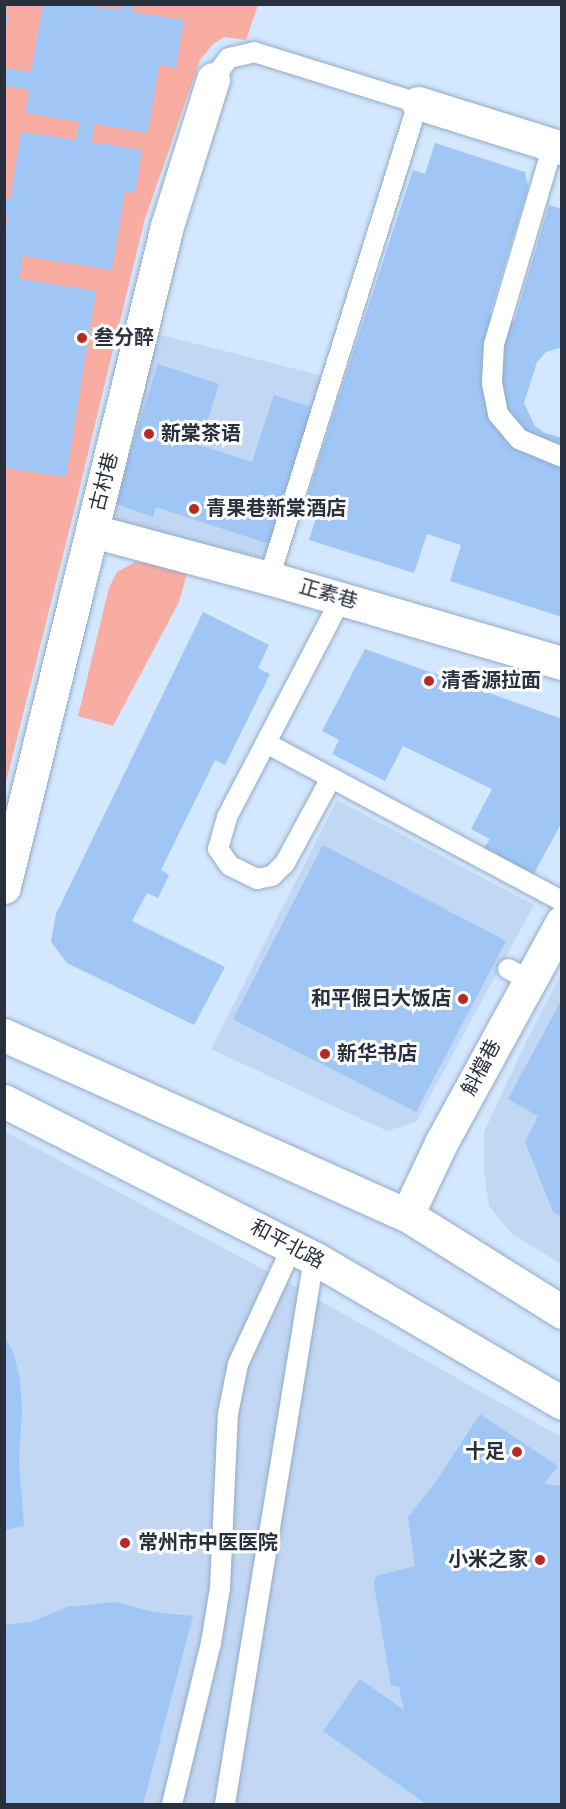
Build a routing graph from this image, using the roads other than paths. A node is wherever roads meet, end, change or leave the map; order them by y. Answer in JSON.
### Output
{"nodes":[{"id":1,"x":213,"y":79,"type":"joint"},
{"id":2,"x":418,"y":103,"type":"junction"},
{"id":3,"x":557,"y":146,"type":"edge"},
{"id":4,"x":561,"y":457,"type":"edge"},
{"id":5,"x":93,"y":531,"type":"junction"},
{"id":6,"x":269,"y":578,"type":"junction"},
{"id":7,"x":341,"y":599,"type":"junction"},
{"id":8,"x":561,"y":663,"type":"edge"},
{"id":9,"x":266,"y":743,"type":"junction"},
{"id":10,"x":331,"y":778,"type":"junction"},
{"id":11,"x":4,"y":886,"type":"edge"},
{"id":12,"x":561,"y":901,"type":"edge"},
{"id":13,"x":561,"y":922,"type":"edge"},
{"id":14,"x":4,"y":1035,"type":"edge"},
{"id":15,"x":4,"y":1101,"type":"edge"},
{"id":16,"x":407,"y":1215,"type":"junction"},
{"id":17,"x":303,"y":1253,"type":"junction"},
{"id":18,"x":561,"y":1312,"type":"edge"},
{"id":19,"x":561,"y":1403,"type":"edge"},
{"id":20,"x":171,"y":1804,"type":"edge"},
{"id":21,"x":225,"y":1804,"type":"edge"}],
"edges":[{"from":1,"to":2,"type":"lane"},
{"from":1,"to":5,"type":"street","name":"古村巷"},
{"from":2,"to":3,"type":"street"},
{"from":2,"to":6,"type":"lane"},
{"from":3,"to":4,"type":"lane"},
{"from":5,"to":6,"type":"street","name":"正素巷"},
{"from":5,"to":11,"type":"street","name":"古村巷"},
{"from":6,"to":7,"type":"street","name":"正素巷"},
{"from":7,"to":8,"type":"street","name":"正素巷"},
{"from":7,"to":9,"type":"lane"},
{"from":9,"to":10,"type":"lane"},
{"from":9,"to":10,"type":"lane"},
{"from":10,"to":12,"type":"lane"},
{"from":13,"to":16,"type":"street","name":"斛檔巷"},
{"from":14,"to":16,"type":"street"},
{"from":15,"to":17,"type":"street","name":"和平北路"},
{"from":16,"to":18,"type":"street"},
{"from":17,"to":19,"type":"street","name":"和平北路"},
{"from":17,"to":20,"type":"lane"},
{"from":17,"to":21,"type":"lane"}]}
